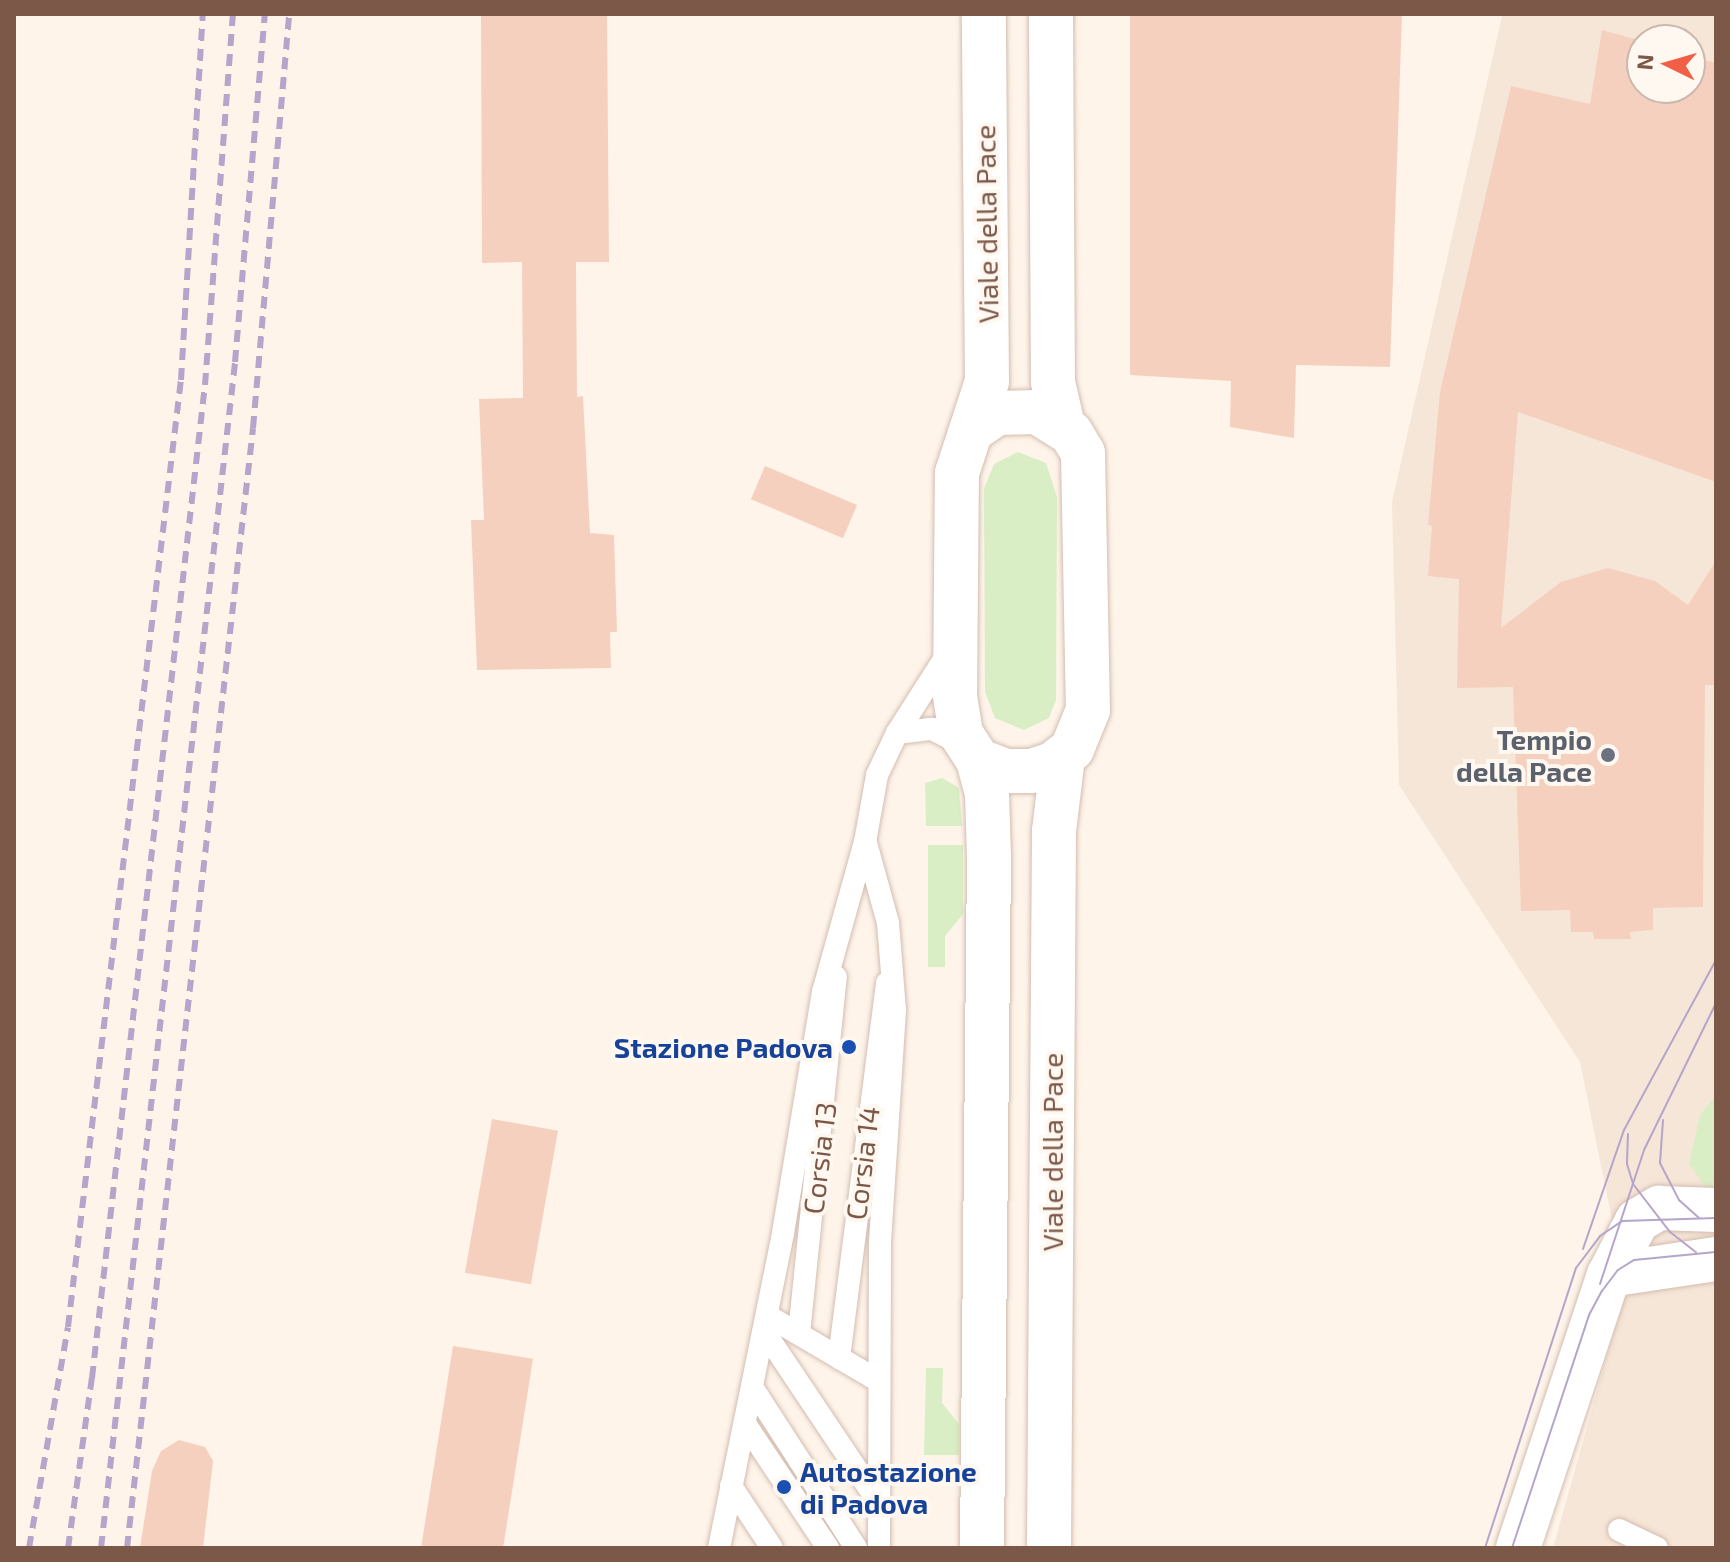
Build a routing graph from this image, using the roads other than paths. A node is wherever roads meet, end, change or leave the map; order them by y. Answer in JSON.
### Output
{"nodes":[{"id":1,"x":984,"y":14,"type":"edge"},
{"id":2,"x":1051,"y":14,"type":"edge"},
{"id":3,"x":1063,"y":426,"type":"junction"},
{"id":4,"x":971,"y":431,"type":"junction"},
{"id":5,"x":955,"y":639,"type":"junction"},
{"id":6,"x":897,"y":733,"type":"junction"},
{"id":7,"x":974,"y":755,"type":"junction"},
{"id":8,"x":1063,"y":757,"type":"junction"},
{"id":9,"x":865,"y":842,"type":"junction"},
{"id":10,"x":835,"y":951,"type":"junction"},
{"id":11,"x":893,"y":959,"type":"junction"},
{"id":12,"x":1716,"y":1210,"type":"edge"},
{"id":13,"x":1716,"y":1259,"type":"edge"},
{"id":14,"x":1609,"y":1275,"type":"junction"},
{"id":15,"x":766,"y":1323,"type":"junction"},
{"id":16,"x":799,"y":1333,"type":"junction"},
{"id":17,"x":839,"y":1358,"type":"junction"},
{"id":18,"x":877,"y":1380,"type":"junction"},
{"id":19,"x":756,"y":1394,"type":"junction"},
{"id":20,"x":746,"y":1425,"type":"junction"},
{"id":21,"x":736,"y":1493,"type":"junction"},
{"id":22,"x":875,"y":1496,"type":"junction"},
{"id":23,"x":1619,"y":1530,"type":"dead end"},
{"id":24,"x":722,"y":1537,"type":"edge"},
{"id":25,"x":739,"y":1548,"type":"edge"},
{"id":26,"x":772,"y":1548,"type":"edge"},
{"id":27,"x":828,"y":1548,"type":"edge"},
{"id":28,"x":856,"y":1548,"type":"edge"},
{"id":29,"x":879,"y":1548,"type":"edge"},
{"id":30,"x":982,"y":1548,"type":"edge"},
{"id":31,"x":1049,"y":1548,"type":"edge"},
{"id":32,"x":1518,"y":1548,"type":"edge"},
{"id":33,"x":1657,"y":1548,"type":"edge"}],
"edges":[{"from":1,"to":4,"type":"street","name":"Viale della Pace"},
{"from":2,"to":3,"type":"street","name":"Viale della Pace"},
{"from":3,"to":4,"type":"street"},
{"from":3,"to":8,"type":"street","name":"Viale della Pace"},
{"from":4,"to":5,"type":"street","name":"Viale della Pace"},
{"from":5,"to":6,"type":"lane"},
{"from":5,"to":7,"type":"street","name":"Viale della Pace"},
{"from":6,"to":7,"type":"lane"},
{"from":6,"to":9,"type":"lane"},
{"from":7,"to":8,"type":"street"},
{"from":7,"to":30,"type":"street","name":"Viale della Pace"},
{"from":8,"to":31,"type":"street","name":"Viale della Pace"},
{"from":9,"to":10,"type":"lane"},
{"from":9,"to":11,"type":"lane"},
{"from":10,"to":15,"type":"lane"},
{"from":10,"to":16,"type":"lane","name":"Corsia 13"},
{"from":11,"to":17,"type":"lane","name":"Corsia 14"},
{"from":11,"to":18,"type":"lane"},
{"from":12,"to":14,"type":"street"},
{"from":13,"to":14,"type":"street"},
{"from":14,"to":32,"type":"street"},
{"from":15,"to":16,"type":"lane"},
{"from":15,"to":19,"type":"lane"},
{"from":15,"to":22,"type":"lane"},
{"from":16,"to":17,"type":"lane"},
{"from":17,"to":18,"type":"lane"},
{"from":18,"to":22,"type":"lane"},
{"from":19,"to":20,"type":"lane"},
{"from":19,"to":28,"type":"lane"},
{"from":20,"to":21,"type":"lane"},
{"from":20,"to":27,"type":"lane"},
{"from":21,"to":24,"type":"lane"},
{"from":21,"to":26,"type":"lane"},
{"from":22,"to":29,"type":"lane"},
{"from":23,"to":33,"type":"lane"},
{"from":24,"to":25,"type":"lane"}]}
